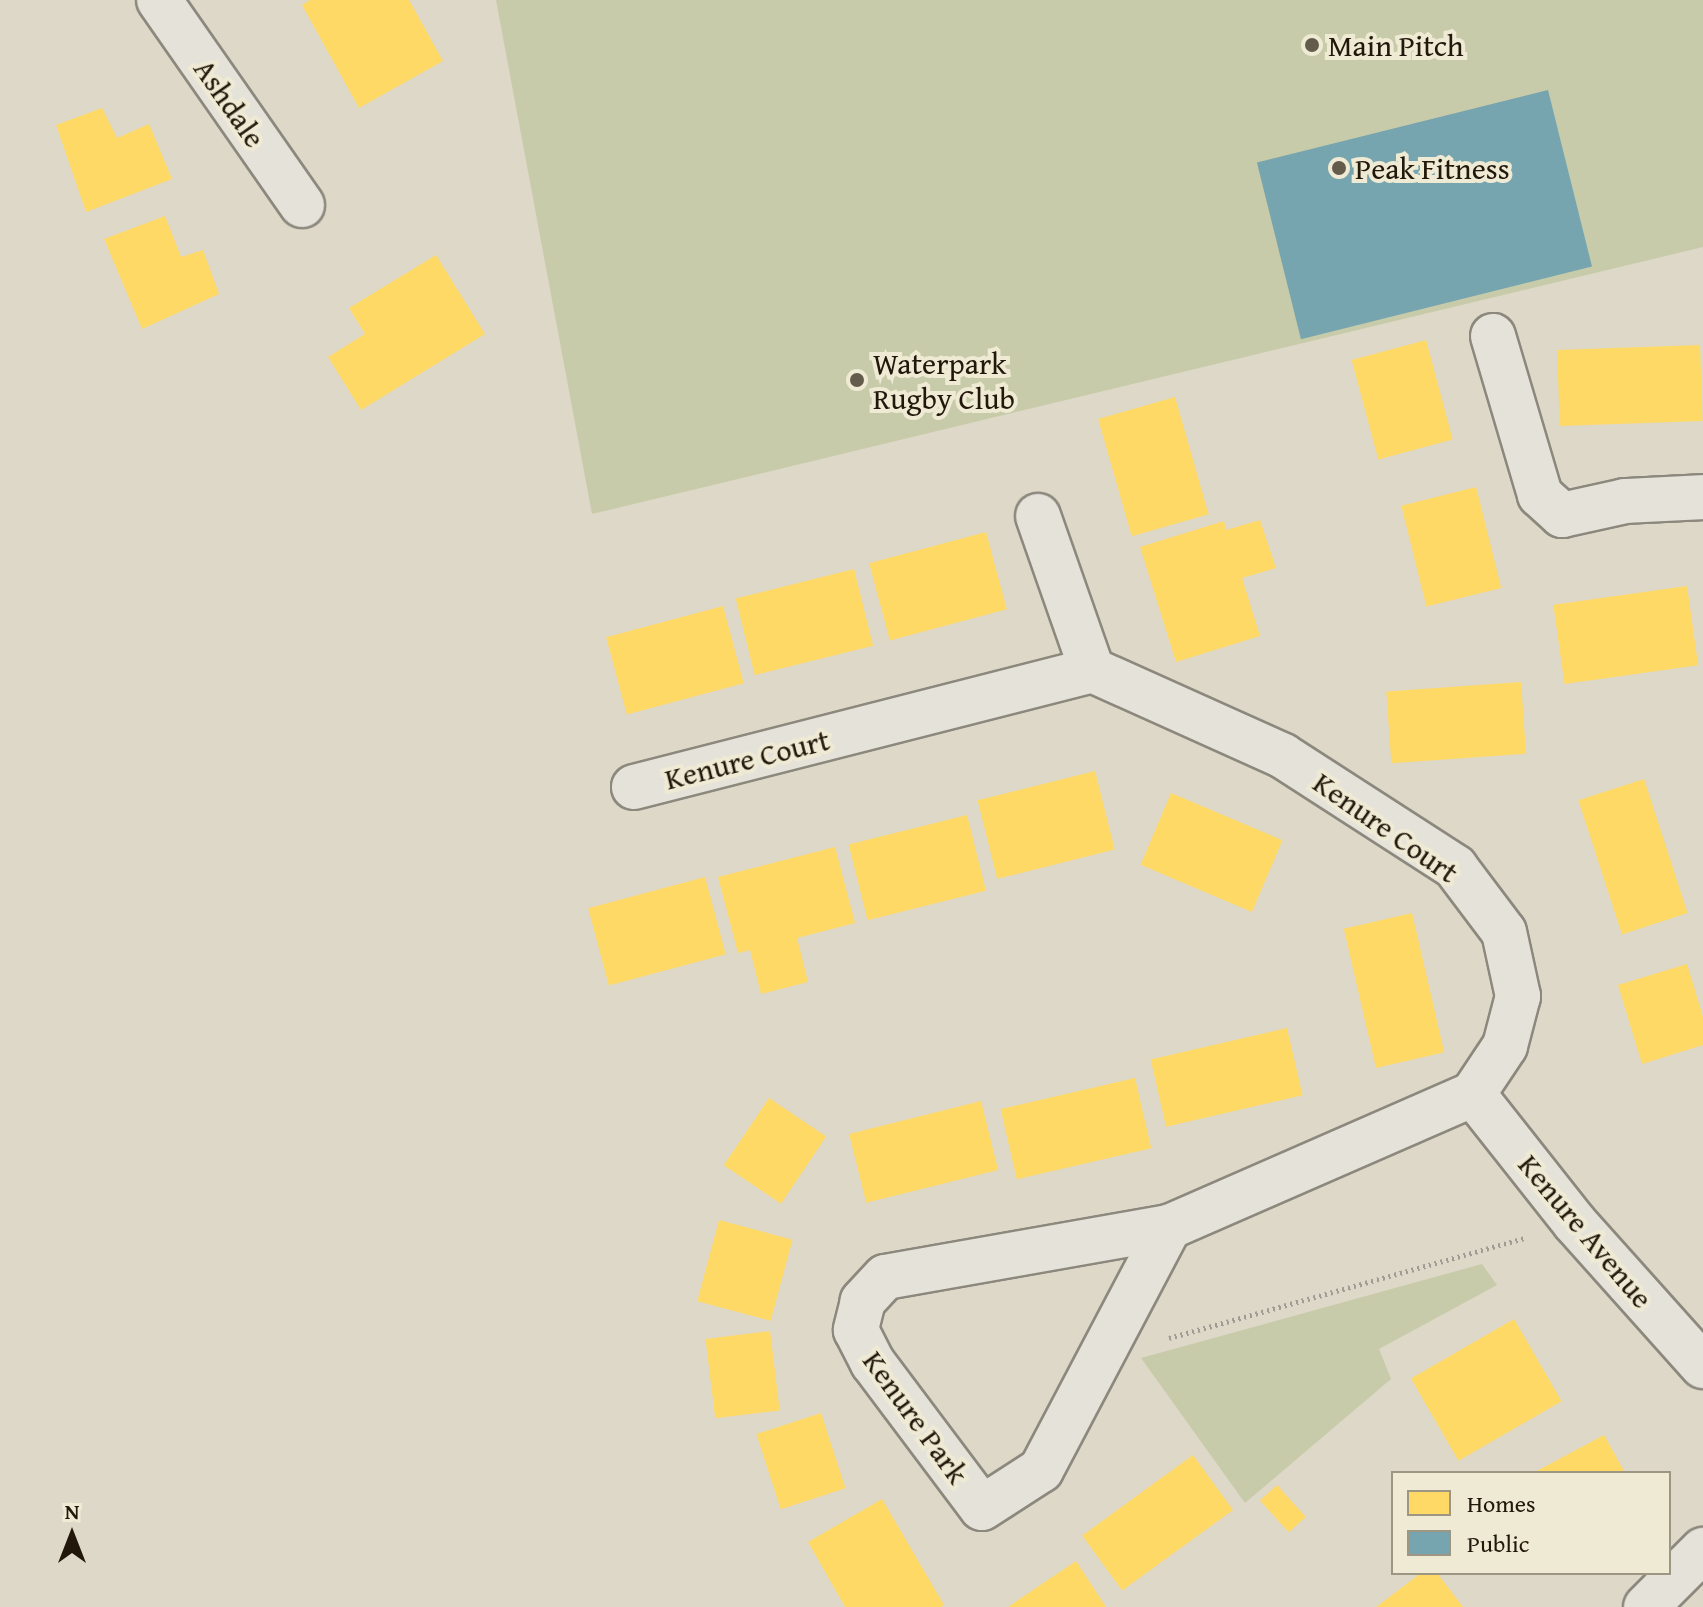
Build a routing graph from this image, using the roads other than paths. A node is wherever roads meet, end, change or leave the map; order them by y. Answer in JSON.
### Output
{"nodes":[{"id":1,"x":159,"y":0,"type":"edge"},
{"id":2,"x":302,"y":205,"type":"dead end"},
{"id":3,"x":1493,"y":336,"type":"dead end"},
{"id":4,"x":1703,"y":497,"type":"edge"},
{"id":5,"x":1038,"y":516,"type":"dead end"},
{"id":6,"x":1092,"y":670,"type":"junction"},
{"id":7,"x":634,"y":787,"type":"dead end"},
{"id":8,"x":1473,"y":1094,"type":"junction"},
{"id":9,"x":1169,"y":1227,"type":"junction"},
{"id":10,"x":1703,"y":1366,"type":"edge"},
{"id":11,"x":1703,"y":1550,"type":"edge"},
{"id":12,"x":1646,"y":1607,"type":"edge"}],
"edges":[{"from":1,"to":2,"type":"street","name":"Ashdale"},
{"from":3,"to":4,"type":"street"},
{"from":5,"to":6,"type":"street"},
{"from":6,"to":7,"type":"street","name":"Kenure Court"},
{"from":6,"to":8,"type":"street","name":"Kenure Court"},
{"from":8,"to":9,"type":"street","name":"Kenure Park"},
{"from":8,"to":10,"type":"street","name":"Kenure Avenue"},
{"from":9,"to":9,"type":"street","name":"Kenure Park"},
{"from":11,"to":12,"type":"street"}]}
